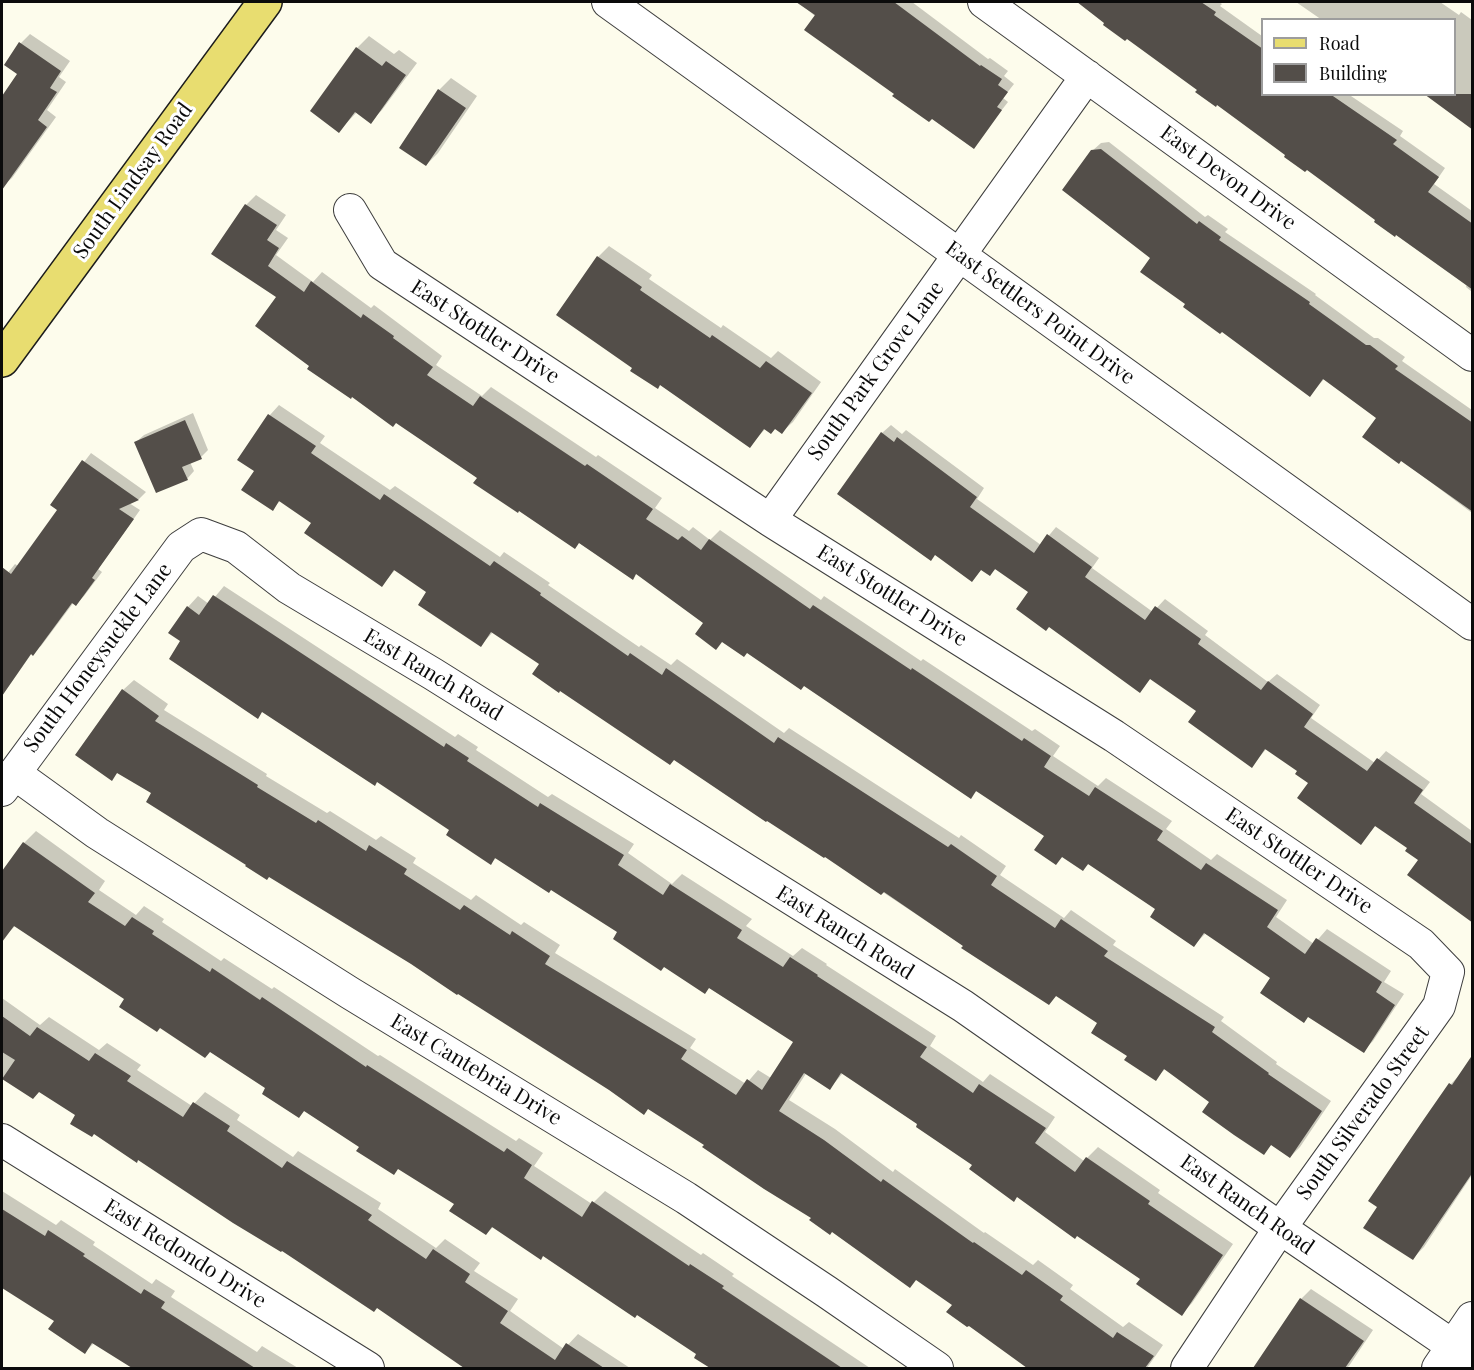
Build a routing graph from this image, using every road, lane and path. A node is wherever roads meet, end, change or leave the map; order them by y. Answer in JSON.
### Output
{"nodes":[{"id":1,"x":265,"y":2,"type":"edge"},
{"id":2,"x":608,"y":2,"type":"edge"},
{"id":3,"x":984,"y":2,"type":"edge"},
{"id":4,"x":1087,"y":76,"type":"junction"},
{"id":5,"x":350,"y":210,"type":"dead end"},
{"id":6,"x":960,"y":254,"type":"junction"},
{"id":7,"x":1473,"y":355,"type":"edge"},
{"id":8,"x":2,"y":360,"type":"edge"},
{"id":9,"x":770,"y":520,"type":"junction"},
{"id":10,"x":201,"y":534,"type":"joint"},
{"id":11,"x":1473,"y":624,"type":"edge"},
{"id":12,"x":8,"y":781,"type":"edge"},
{"id":13,"x":1448,"y":972,"type":"joint"},
{"id":14,"x":2,"y":1140,"type":"edge"},
{"id":15,"x":1280,"y":1228,"type":"junction"},
{"id":16,"x":1473,"y":1318,"type":"edge"},
{"id":17,"x":1454,"y":1358,"type":"edge"},
{"id":18,"x":368,"y":1368,"type":"edge"},
{"id":19,"x":937,"y":1368,"type":"edge"},
{"id":20,"x":1187,"y":1368,"type":"edge"}],
"edges":[{"from":1,"to":8,"type":"main road","name":"South Lindsay Road"},
{"from":2,"to":6,"type":"street","name":"East Settlers Point Drive"},
{"from":3,"to":4,"type":"street","name":"East Devon Drive"},
{"from":4,"to":6,"type":"street","name":"South Park Grove Lane"},
{"from":4,"to":7,"type":"street","name":"East Devon Drive"},
{"from":5,"to":9,"type":"street","name":"East Stottler Drive"},
{"from":6,"to":9,"type":"street","name":"South Park Grove Lane"},
{"from":6,"to":11,"type":"street","name":"East Settlers Point Drive"},
{"from":9,"to":13,"type":"street","name":"East Stottler Drive"},
{"from":10,"to":12,"type":"street","name":"South Honeysuckle Lane"},
{"from":10,"to":15,"type":"street","name":"East Ranch Road"},
{"from":12,"to":19,"type":"street","name":"East Cantebria Drive"},
{"from":13,"to":15,"type":"street","name":"South Silverado Street"},
{"from":14,"to":18,"type":"street","name":"East Redondo Drive"},
{"from":15,"to":17,"type":"street","name":"East Ranch Road"},
{"from":15,"to":20,"type":"street","name":"South Silverado Street"},
{"from":16,"to":17,"type":"street"}]}
